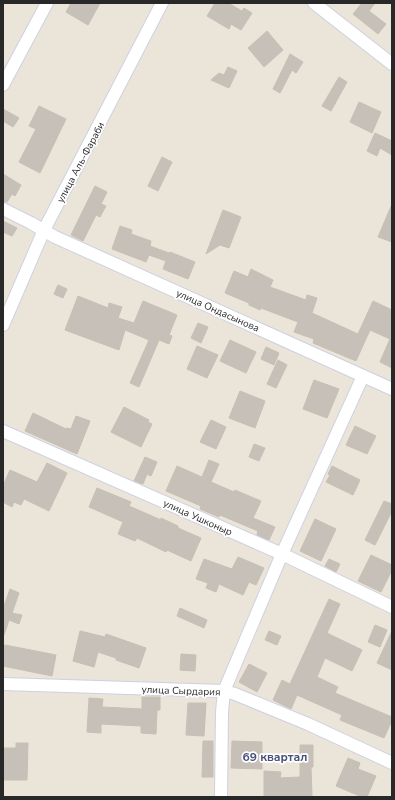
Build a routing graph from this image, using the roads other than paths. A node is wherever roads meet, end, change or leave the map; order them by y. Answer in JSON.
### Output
{"nodes":[{"id":1,"x":47,"y":3,"type":"edge"},
{"id":2,"x":162,"y":3,"type":"edge"},
{"id":3,"x":314,"y":3,"type":"edge"},
{"id":4,"x":392,"y":64,"type":"edge"},
{"id":5,"x":3,"y":85,"type":"edge"},
{"id":6,"x":3,"y":209,"type":"edge"},
{"id":7,"x":44,"y":230,"type":"junction"},
{"id":8,"x":3,"y":325,"type":"edge"},
{"id":9,"x":363,"y":376,"type":"junction"},
{"id":10,"x":392,"y":389,"type":"edge"},
{"id":11,"x":3,"y":431,"type":"edge"},
{"id":12,"x":282,"y":554,"type":"junction"},
{"id":13,"x":392,"y":607,"type":"edge"},
{"id":14,"x":3,"y":684,"type":"edge"},
{"id":15,"x":224,"y":692,"type":"junction"},
{"id":16,"x":392,"y":763,"type":"edge"},
{"id":17,"x":221,"y":797,"type":"edge"}],
"edges":[{"from":1,"to":5,"type":"street"},
{"from":2,"to":7,"type":"street","name":"улица Аль-Фараби"},
{"from":3,"to":4,"type":"street"},
{"from":6,"to":7,"type":"street","name":"улица Ондасынова"},
{"from":7,"to":8,"type":"street","name":"улица Аль-Фараби"},
{"from":7,"to":9,"type":"street","name":"улица Ондасынова"},
{"from":9,"to":10,"type":"street","name":"улица Ондасынова"},
{"from":9,"to":12,"type":"street"},
{"from":11,"to":12,"type":"street","name":"улица Ушконыр"},
{"from":12,"to":13,"type":"street","name":"улица Ушконыр"},
{"from":12,"to":15,"type":"street"},
{"from":14,"to":15,"type":"street","name":"улица Сырдария"},
{"from":15,"to":16,"type":"street","name":"улица Сырдария"},
{"from":15,"to":17,"type":"street"}]}
